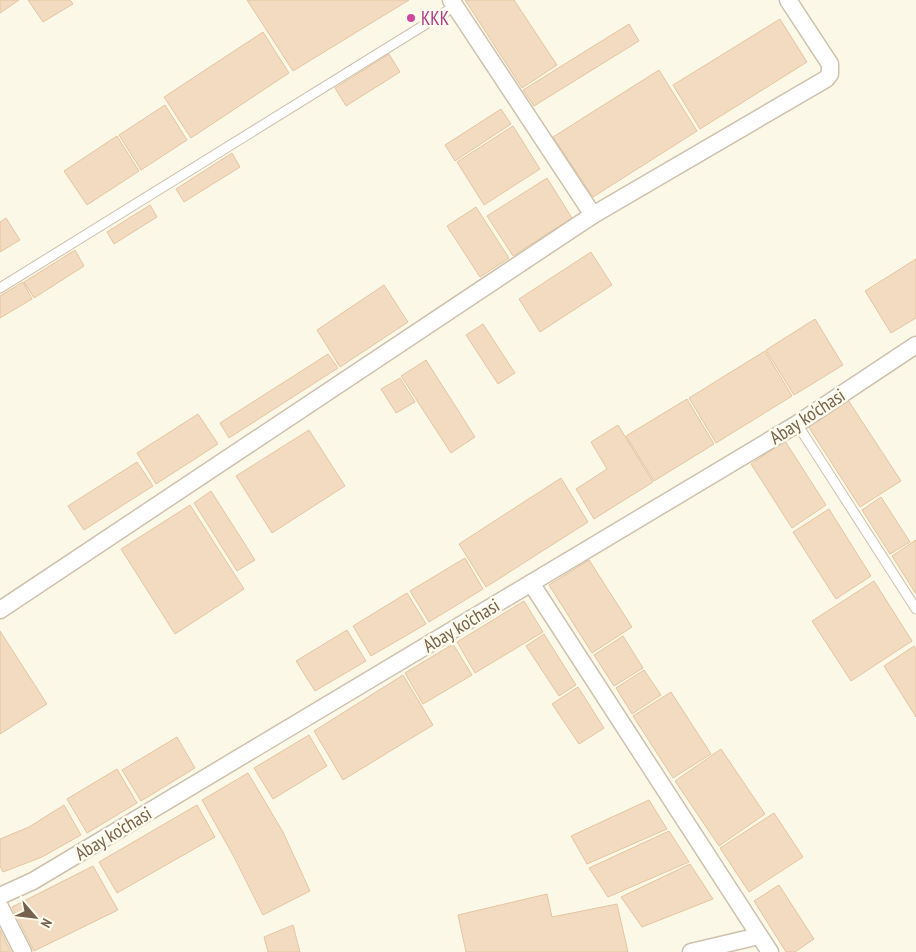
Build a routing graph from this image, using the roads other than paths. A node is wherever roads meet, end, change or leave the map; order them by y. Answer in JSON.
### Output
{"nodes":[{"id":1,"x":788,"y":0,"type":"edge"},
{"id":2,"x":453,"y":3,"type":"edge"},
{"id":3,"x":593,"y":215,"type":"junction"},
{"id":4,"x":0,"y":288,"type":"edge"},
{"id":5,"x":916,"y":345,"type":"edge"},
{"id":6,"x":797,"y":424,"type":"junction"},
{"id":7,"x":531,"y":583,"type":"junction"},
{"id":8,"x":916,"y":609,"type":"edge"},
{"id":9,"x":0,"y":610,"type":"edge"},
{"id":10,"x":0,"y":896,"type":"edge"},
{"id":11,"x":0,"y":907,"type":"edge"},
{"id":12,"x":759,"y":936,"type":"junction"},
{"id":13,"x":23,"y":952,"type":"edge"},
{"id":14,"x":691,"y":952,"type":"edge"},
{"id":15,"x":770,"y":952,"type":"edge"}],
"edges":[{"from":1,"to":3,"type":"street"},
{"from":2,"to":3,"type":"street"},
{"from":2,"to":4,"type":"lane"},
{"from":3,"to":9,"type":"street"},
{"from":5,"to":6,"type":"street","name":"Abay ko'chasi"},
{"from":6,"to":7,"type":"street","name":"Abay ko'chasi"},
{"from":6,"to":8,"type":"lane"},
{"from":7,"to":10,"type":"street","name":"Abay ko'chasi"},
{"from":7,"to":12,"type":"street"},
{"from":11,"to":13,"type":"street"},
{"from":12,"to":14,"type":"street"},
{"from":12,"to":15,"type":"street"}]}
